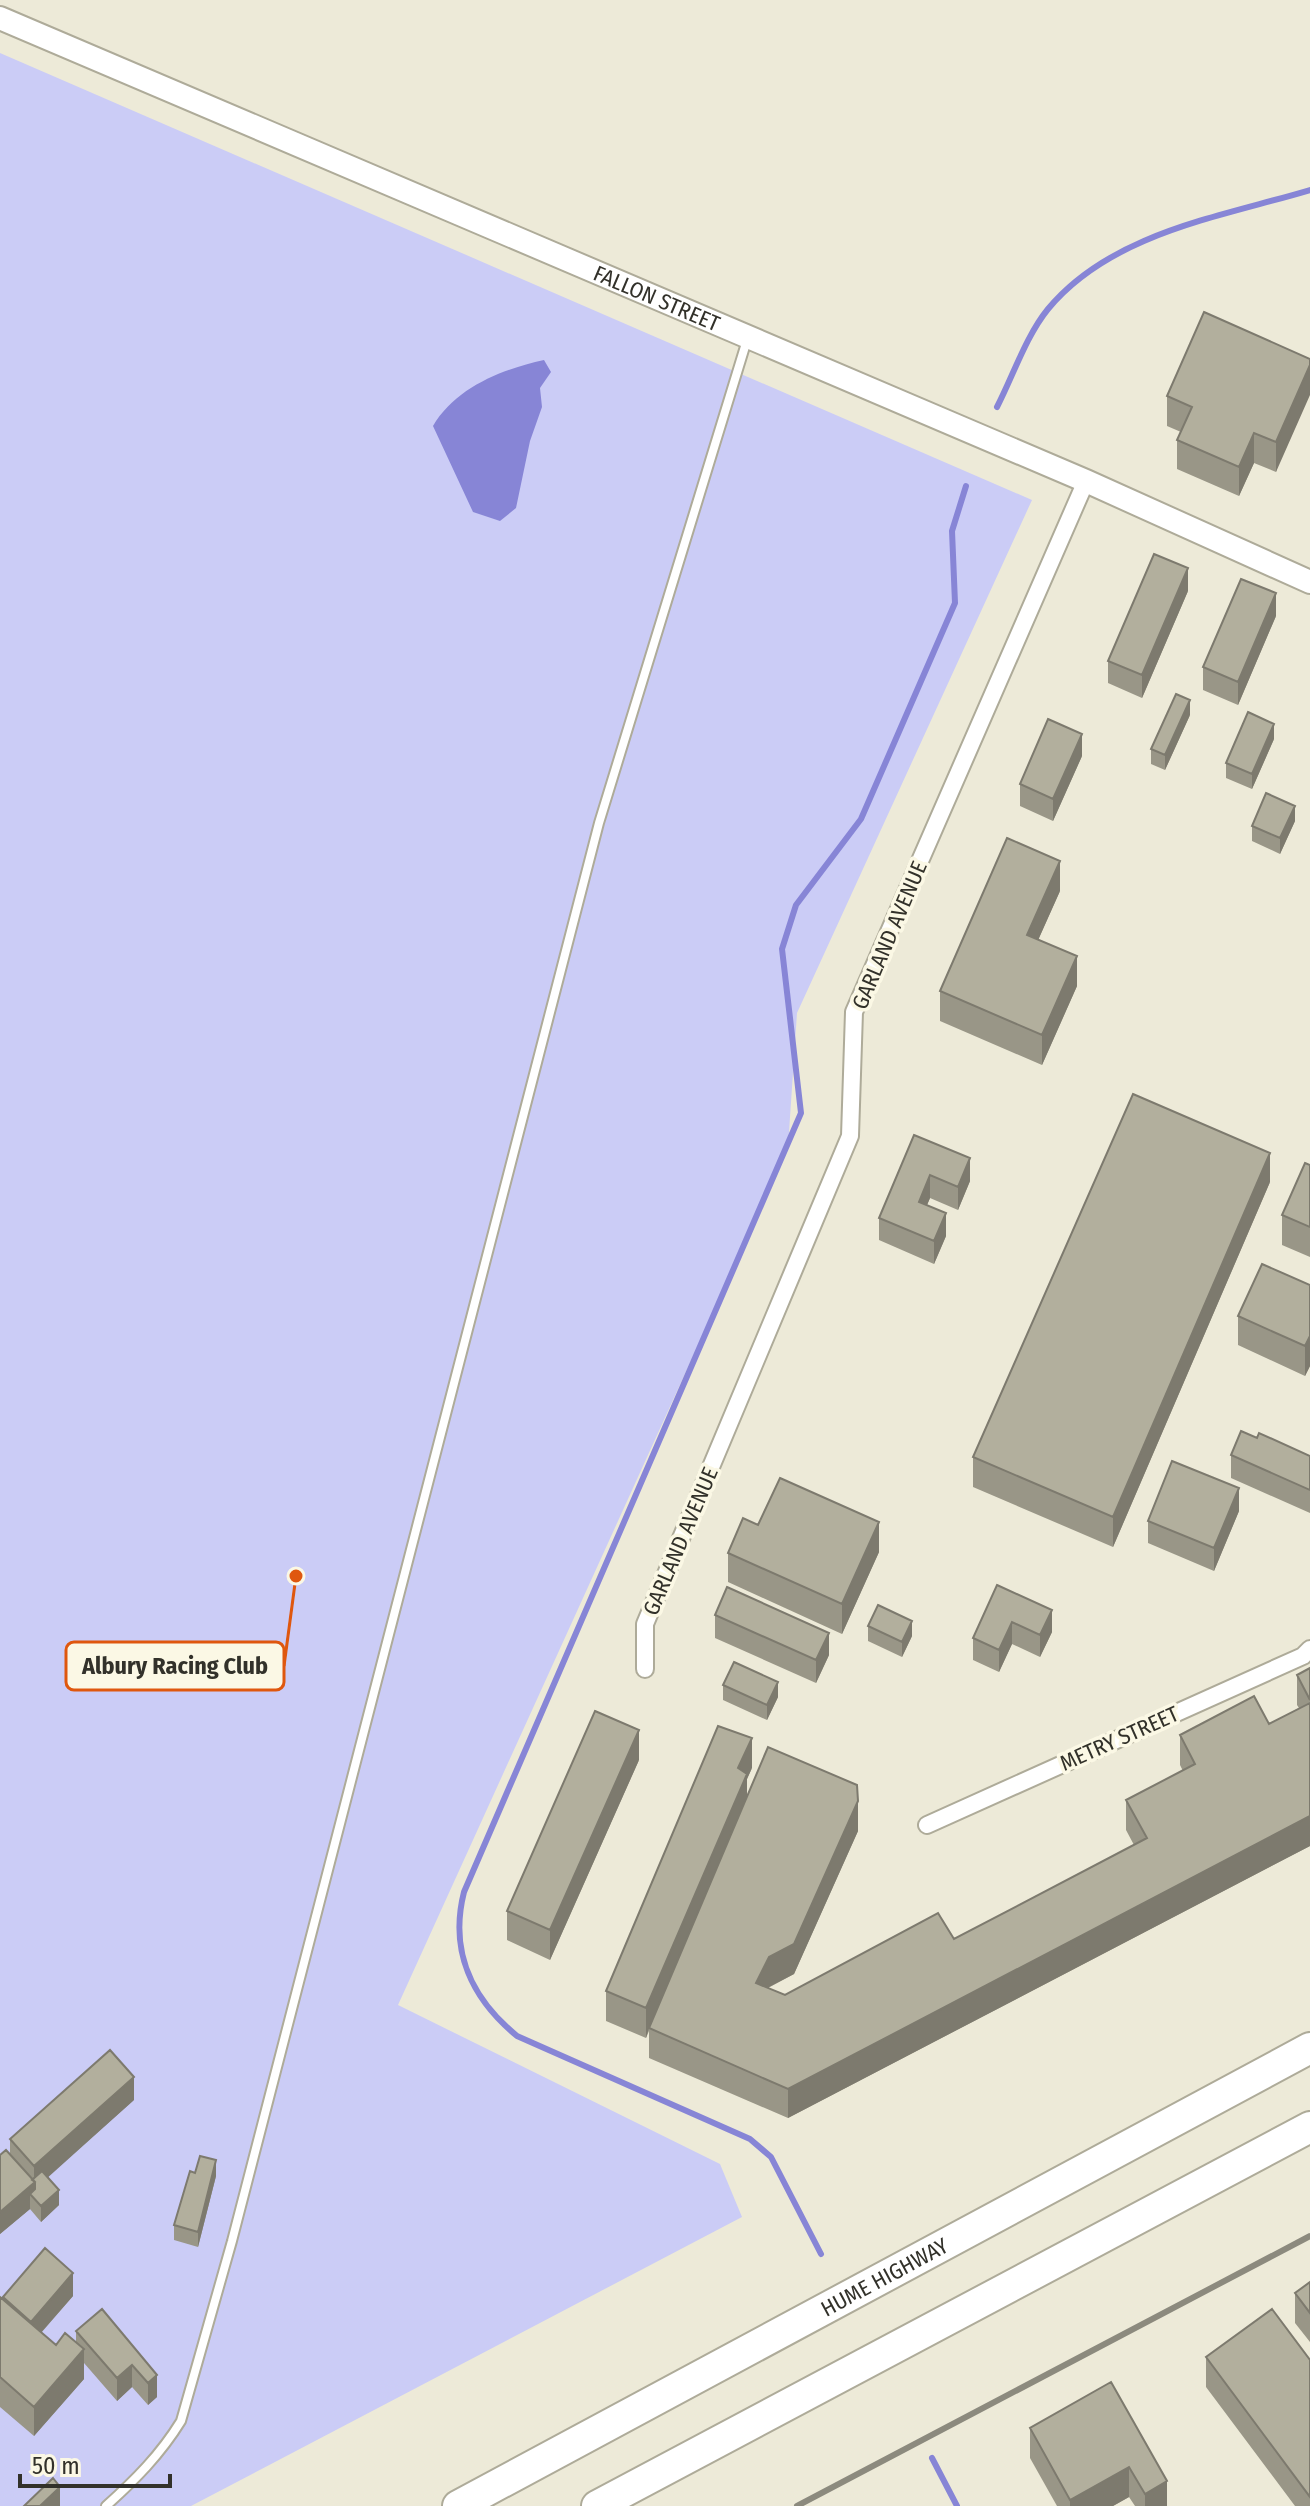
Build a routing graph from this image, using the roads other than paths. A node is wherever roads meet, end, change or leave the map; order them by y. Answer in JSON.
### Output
{"nodes":[{"id":1,"x":0,"y":18,"type":"edge"},
{"id":2,"x":748,"y":337,"type":"junction"},
{"id":3,"x":1086,"y":481,"type":"junction"},
{"id":4,"x":1310,"y":582,"type":"edge"},
{"id":5,"x":1310,"y":1649,"type":"edge"},
{"id":6,"x":645,"y":1669,"type":"dead end"},
{"id":7,"x":927,"y":1825,"type":"dead end"},
{"id":8,"x":1310,"y":2048,"type":"edge"},
{"id":9,"x":1310,"y":2127,"type":"edge"},
{"id":10,"x":106,"y":2506,"type":"edge"},
{"id":11,"x":458,"y":2506,"type":"edge"},
{"id":12,"x":597,"y":2506,"type":"edge"}],
"edges":[{"from":1,"to":2,"type":"street","name":"FALLON STREET"},
{"from":2,"to":3,"type":"street","name":"FALLON STREET"},
{"from":2,"to":10,"type":"lane"},
{"from":3,"to":4,"type":"street","name":"FALLON STREET"},
{"from":3,"to":6,"type":"street","name":"GARLAND AVENUE"},
{"from":5,"to":7,"type":"street","name":"METRY STREET"},
{"from":8,"to":11,"type":"highway","name":"HUME HIGHWAY"},
{"from":9,"to":12,"type":"highway"}]}
